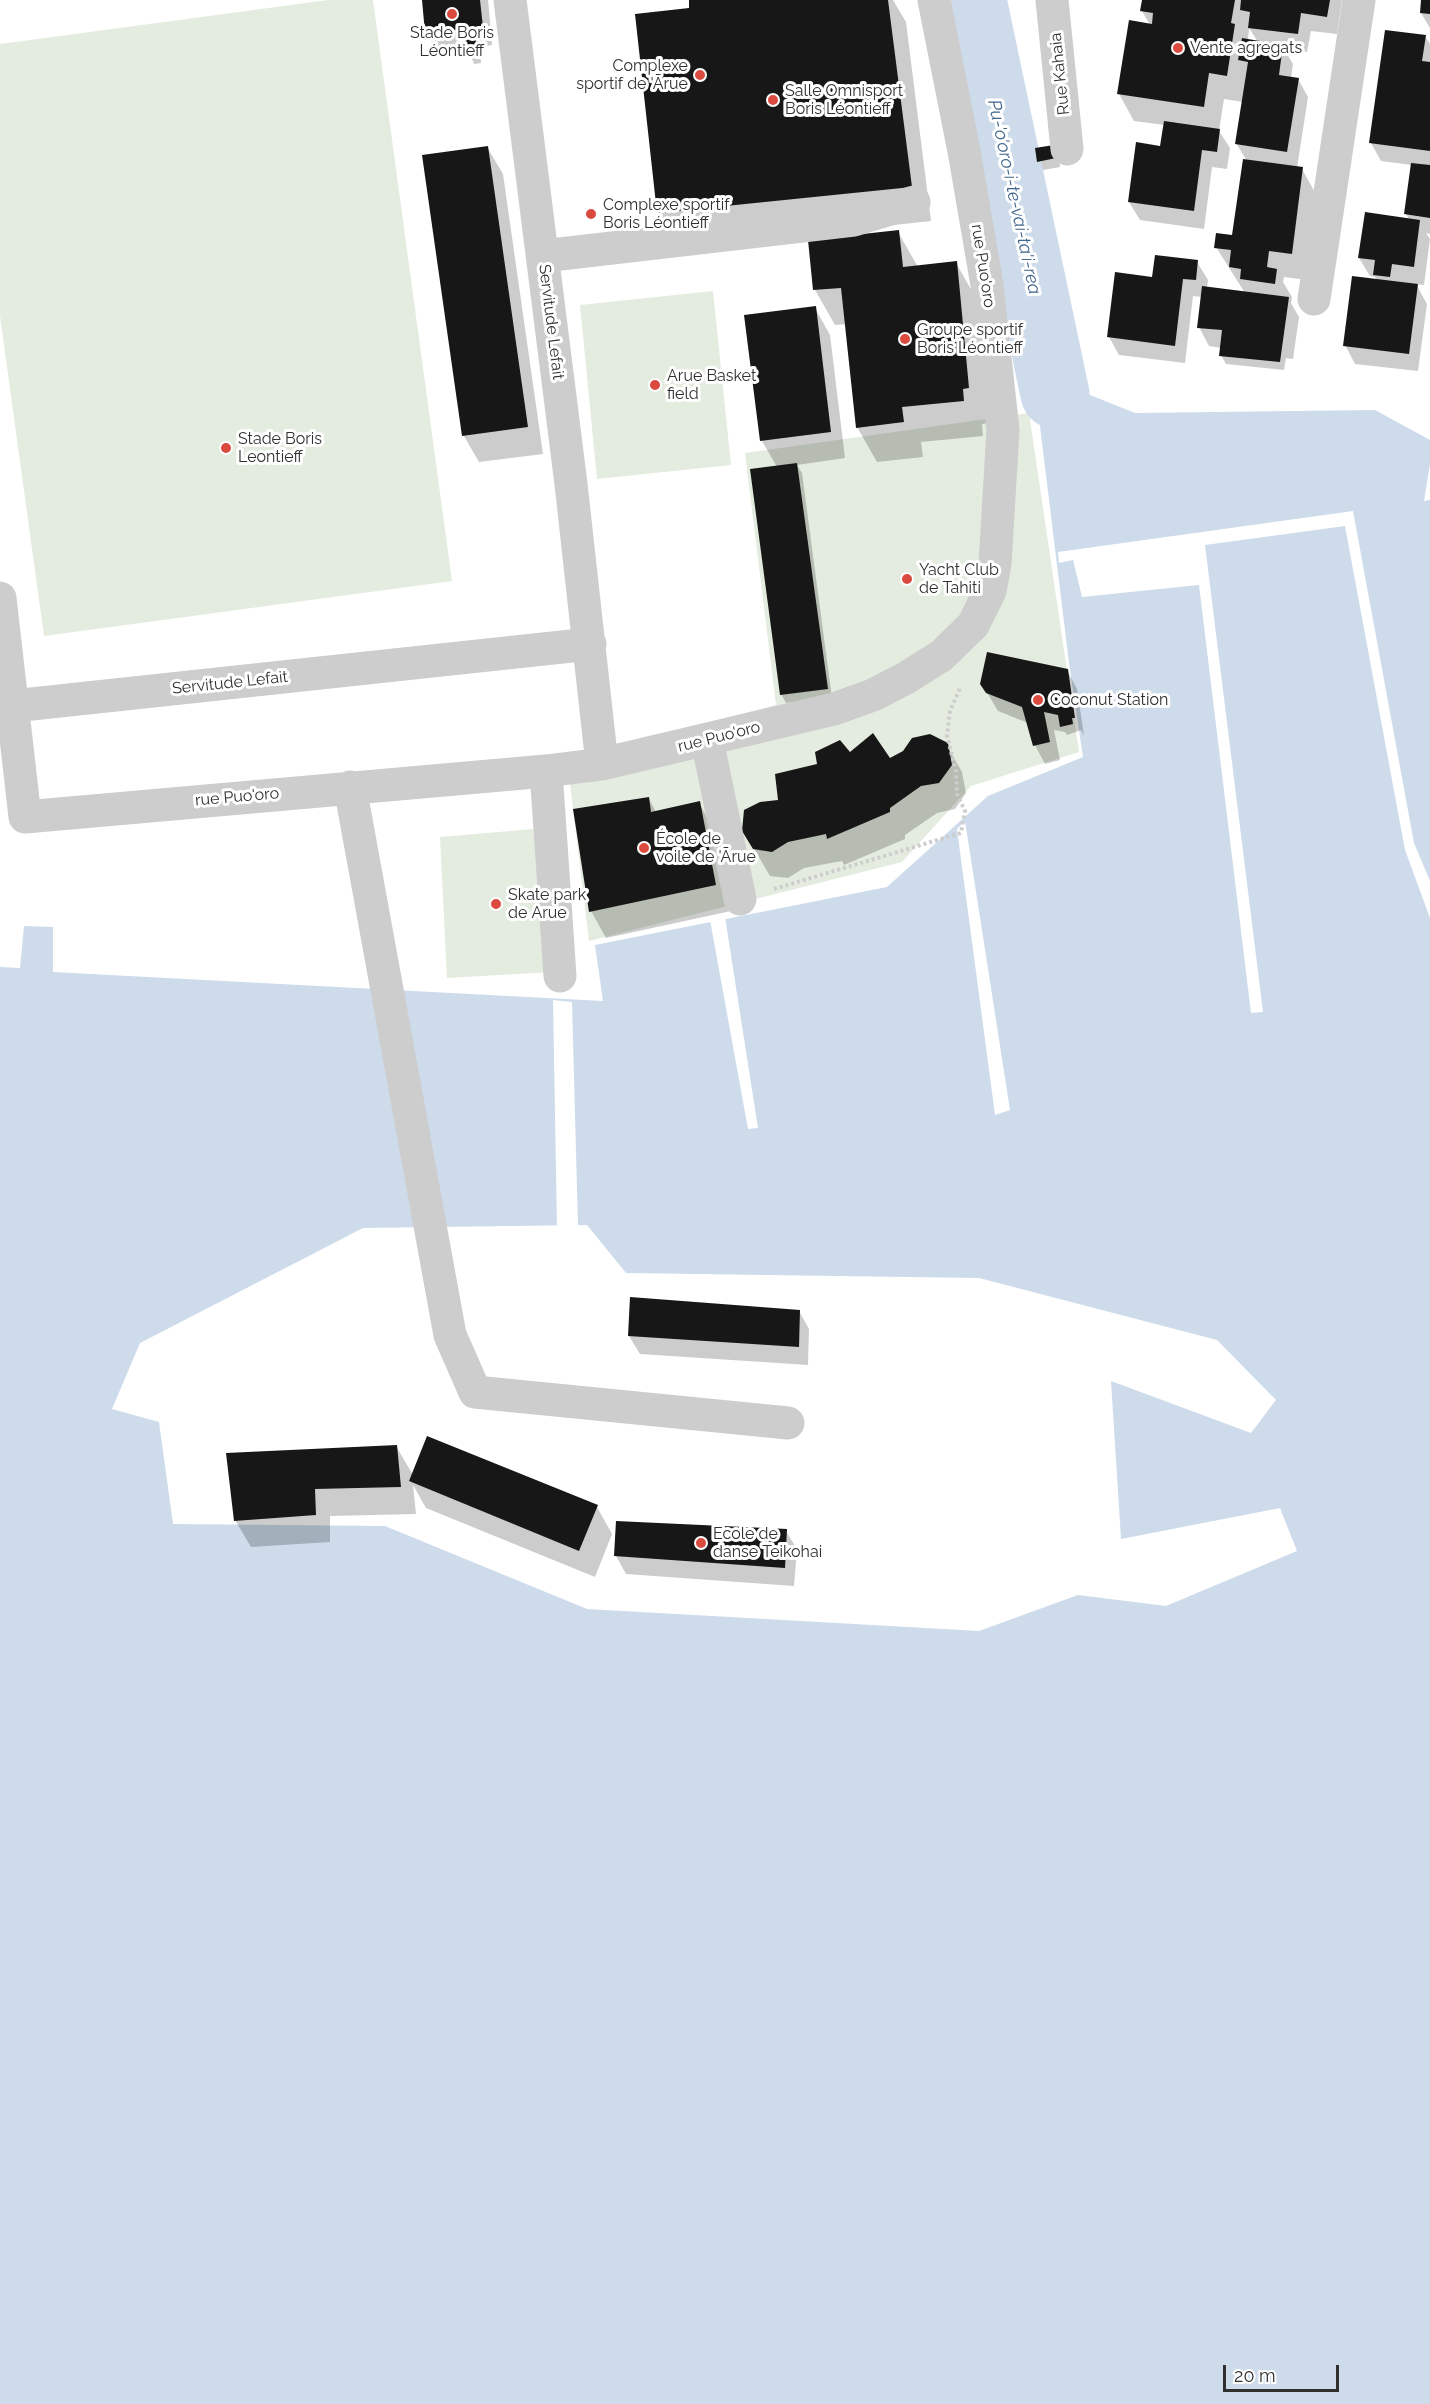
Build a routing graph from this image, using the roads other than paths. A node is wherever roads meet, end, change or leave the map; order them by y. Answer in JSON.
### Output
{"nodes":[{"id":1,"x":510,"y":0,"type":"edge"},
{"id":2,"x":934,"y":0,"type":"edge"},
{"id":3,"x":1052,"y":0,"type":"edge"},
{"id":4,"x":1359,"y":0,"type":"edge"},
{"id":5,"x":1067,"y":149,"type":"dead end"},
{"id":6,"x":914,"y":202,"type":"dead end"},
{"id":7,"x":543,"y":256,"type":"junction"},
{"id":8,"x":1314,"y":299,"type":"dead end"},
{"id":9,"x":0,"y":598,"type":"edge"},
{"id":10,"x":590,"y":644,"type":"junction"},
{"id":11,"x":6,"y":705,"type":"edge"},
{"id":12,"x":707,"y":740,"type":"junction"},
{"id":13,"x":602,"y":764,"type":"junction"},
{"id":14,"x":546,"y":771,"type":"junction"},
{"id":15,"x":350,"y":787,"type":"junction"},
{"id":16,"x":740,"y":899,"type":"road end"},
{"id":17,"x":560,"y":976,"type":"dead end"},
{"id":18,"x":788,"y":1423,"type":"dead end"}],
"edges":[{"from":1,"to":7,"type":"street","name":"Servitude Lefait"},
{"from":2,"to":12,"type":"street","name":"rue Puo'oro"},
{"from":3,"to":5,"type":"street","name":"Rue Kahaia"},
{"from":4,"to":8,"type":"street"},
{"from":6,"to":7,"type":"street"},
{"from":7,"to":10,"type":"street","name":"Servitude Lefait"},
{"from":9,"to":11,"type":"street","name":"rue Puo'oro"},
{"from":10,"to":11,"type":"street","name":"Servitude Lefait"},
{"from":10,"to":13,"type":"street","name":"Servitude Lefait"},
{"from":11,"to":15,"type":"street","name":"rue Puo'oro"},
{"from":12,"to":13,"type":"street","name":"rue Puo'oro"},
{"from":12,"to":16,"type":"street"},
{"from":13,"to":14,"type":"street","name":"rue Puo'oro"},
{"from":14,"to":15,"type":"street","name":"rue Puo'oro"},
{"from":14,"to":17,"type":"street"},
{"from":15,"to":18,"type":"street"}]}
